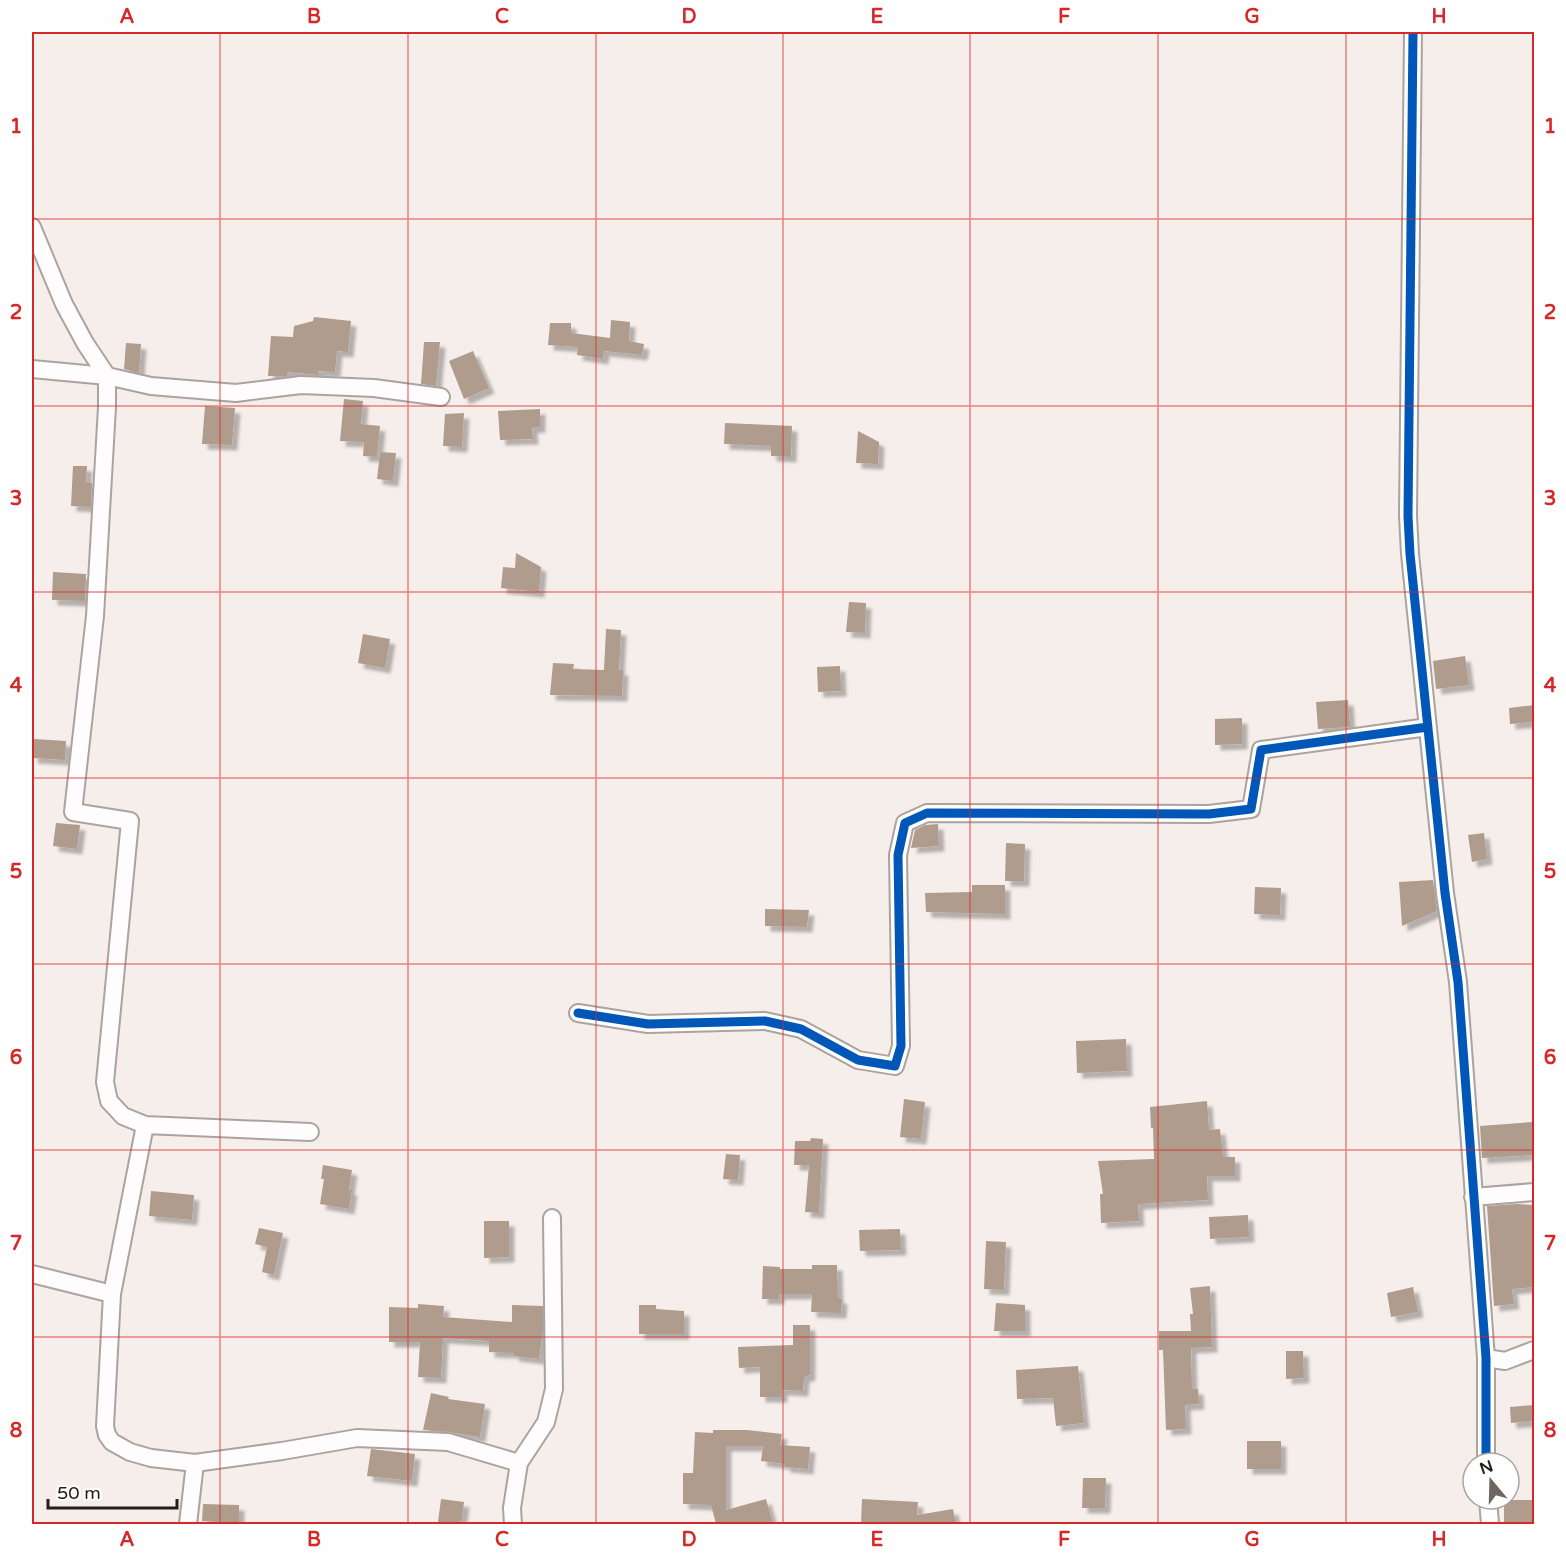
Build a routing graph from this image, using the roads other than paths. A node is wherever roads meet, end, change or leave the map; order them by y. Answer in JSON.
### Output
{"nodes":[{"id":1,"x":1413,"y":32,"type":"edge"},
{"id":2,"x":32,"y":227,"type":"edge"},
{"id":3,"x":32,"y":369,"type":"edge"},
{"id":4,"x":107,"y":376,"type":"junction"},
{"id":5,"x":441,"y":397,"type":"dead end"},
{"id":6,"x":1428,"y":727,"type":"junction"},
{"id":7,"x":578,"y":1012,"type":"dead end"},
{"id":8,"x":145,"y":1125,"type":"junction"},
{"id":9,"x":310,"y":1132,"type":"dead end"},
{"id":10,"x":1534,"y":1192,"type":"edge"},
{"id":11,"x":1473,"y":1197,"type":"junction"},
{"id":12,"x":552,"y":1218,"type":"dead end"},
{"id":13,"x":32,"y":1274,"type":"edge"},
{"id":14,"x":112,"y":1294,"type":"junction"},
{"id":15,"x":1534,"y":1350,"type":"edge"},
{"id":16,"x":1486,"y":1358,"type":"junction"},
{"id":17,"x":1486,"y":1451,"type":"edge"},
{"id":18,"x":195,"y":1463,"type":"junction"},
{"id":19,"x":519,"y":1463,"type":"junction"},
{"id":20,"x":188,"y":1524,"type":"edge"},
{"id":21,"x":513,"y":1524,"type":"edge"}],
"edges":[{"from":1,"to":6,"type":"street"},
{"from":2,"to":4,"type":"street"},
{"from":3,"to":4,"type":"street"},
{"from":4,"to":5,"type":"street"},
{"from":4,"to":8,"type":"street"},
{"from":6,"to":7,"type":"street"},
{"from":6,"to":11,"type":"street"},
{"from":8,"to":9,"type":"street"},
{"from":8,"to":14,"type":"street"},
{"from":10,"to":11,"type":"street"},
{"from":11,"to":16,"type":"street"},
{"from":12,"to":19,"type":"street"},
{"from":13,"to":14,"type":"street"},
{"from":14,"to":18,"type":"street"},
{"from":15,"to":16,"type":"street"},
{"from":16,"to":17,"type":"street"},
{"from":18,"to":19,"type":"street"},
{"from":18,"to":20,"type":"street"},
{"from":19,"to":21,"type":"street"}]}
